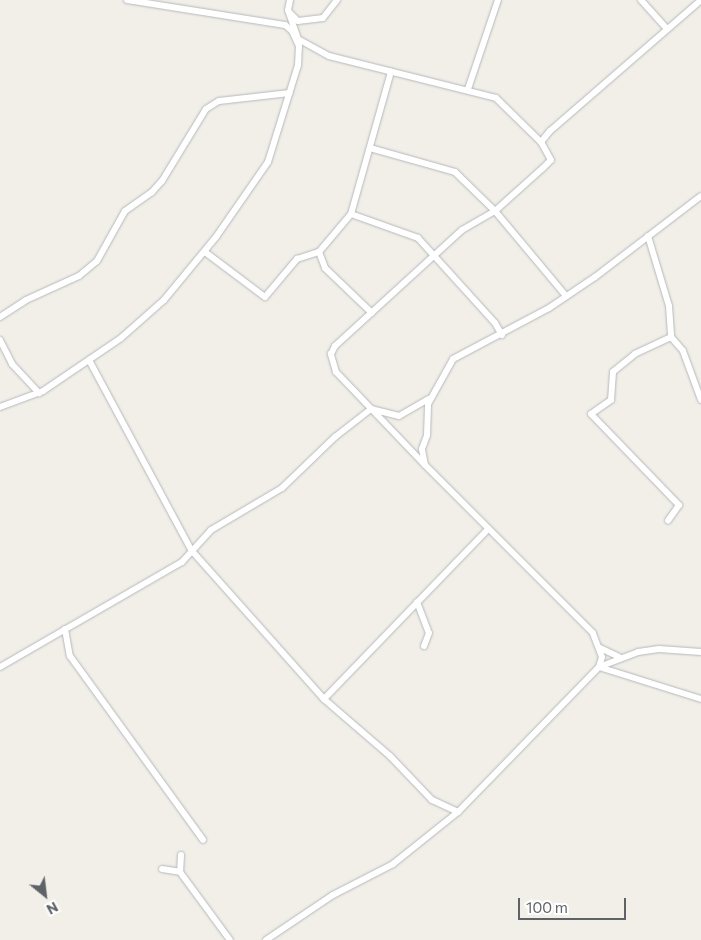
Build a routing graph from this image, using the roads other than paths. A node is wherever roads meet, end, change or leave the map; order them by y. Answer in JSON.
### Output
{"nodes":[{"id":1,"x":127,"y":0,"type":"edge"},
{"id":2,"x":290,"y":0,"type":"edge"},
{"id":3,"x":337,"y":0,"type":"edge"},
{"id":4,"x":498,"y":0,"type":"edge"},
{"id":5,"x":641,"y":0,"type":"edge"},
{"id":6,"x":701,"y":0,"type":"edge"},
{"id":7,"x":288,"y":10,"type":"junction"},
{"id":8,"x":666,"y":28,"type":"junction"},
{"id":9,"x":298,"y":39,"type":"junction"},
{"id":10,"x":391,"y":72,"type":"junction"},
{"id":11,"x":468,"y":89,"type":"junction"},
{"id":12,"x":290,"y":93,"type":"junction"},
{"id":13,"x":541,"y":142,"type":"junction"},
{"id":14,"x":370,"y":148,"type":"junction"},
{"id":15,"x":701,"y":196,"type":"edge"},
{"id":16,"x":495,"y":211,"type":"junction"},
{"id":17,"x":351,"y":214,"type":"junction"},
{"id":18,"x":648,"y":236,"type":"junction"},
{"id":19,"x":205,"y":252,"type":"junction"},
{"id":20,"x":319,"y":252,"type":"junction"},
{"id":21,"x":436,"y":255,"type":"junction"},
{"id":22,"x":566,"y":296,"type":"junction"},
{"id":23,"x":372,"y":313,"type":"junction"},
{"id":24,"x":0,"y":316,"type":"edge"},
{"id":25,"x":502,"y":335,"type":"junction"},
{"id":26,"x":671,"y":337,"type":"junction"},
{"id":27,"x":0,"y":340,"type":"edge"},
{"id":28,"x":89,"y":360,"type":"junction"},
{"id":29,"x":39,"y":393,"type":"junction"},
{"id":30,"x":431,"y":396,"type":"junction"},
{"id":31,"x":701,"y":400,"type":"edge"},
{"id":32,"x":0,"y":407,"type":"edge"},
{"id":33,"x":371,"y":409,"type":"junction"},
{"id":34,"x":425,"y":466,"type":"junction"},
{"id":35,"x":668,"y":521,"type":"dead end"},
{"id":36,"x":488,"y":529,"type":"junction"},
{"id":37,"x":192,"y":551,"type":"junction"},
{"id":38,"x":417,"y":606,"type":"junction"},
{"id":39,"x":65,"y":629,"type":"junction"},
{"id":40,"x":424,"y":646,"type":"dead end"},
{"id":41,"x":600,"y":648,"type":"junction"},
{"id":42,"x":701,"y":652,"type":"edge"},
{"id":43,"x":619,"y":657,"type":"junction"},
{"id":44,"x":598,"y":667,"type":"junction"},
{"id":45,"x":0,"y":668,"type":"edge"},
{"id":46,"x":324,"y":699,"type":"junction"},
{"id":47,"x":701,"y":699,"type":"edge"},
{"id":48,"x":458,"y":812,"type":"junction"},
{"id":49,"x":203,"y":840,"type":"dead end"},
{"id":50,"x":181,"y":855,"type":"dead end"},
{"id":51,"x":162,"y":869,"type":"dead end"},
{"id":52,"x":180,"y":872,"type":"junction"},
{"id":53,"x":230,"y":940,"type":"edge"},
{"id":54,"x":266,"y":940,"type":"edge"}],
"edges":[{"from":1,"to":9,"type":"street"},
{"from":2,"to":7,"type":"street"},
{"from":3,"to":7,"type":"street"},
{"from":4,"to":11,"type":"street"},
{"from":5,"to":8,"type":"street"},
{"from":6,"to":8,"type":"street"},
{"from":7,"to":9,"type":"street"},
{"from":8,"to":13,"type":"street"},
{"from":9,"to":10,"type":"street"},
{"from":9,"to":12,"type":"street"},
{"from":10,"to":11,"type":"street"},
{"from":10,"to":14,"type":"street"},
{"from":11,"to":13,"type":"street"},
{"from":12,"to":19,"type":"street"},
{"from":12,"to":24,"type":"street"},
{"from":13,"to":16,"type":"street"},
{"from":14,"to":16,"type":"street"},
{"from":14,"to":17,"type":"street"},
{"from":15,"to":18,"type":"street"},
{"from":16,"to":21,"type":"street"},
{"from":16,"to":22,"type":"street"},
{"from":17,"to":20,"type":"street"},
{"from":17,"to":21,"type":"street"},
{"from":18,"to":22,"type":"street"},
{"from":18,"to":26,"type":"street"},
{"from":19,"to":20,"type":"street"},
{"from":19,"to":28,"type":"street"},
{"from":20,"to":23,"type":"street"},
{"from":21,"to":23,"type":"street"},
{"from":21,"to":25,"type":"street"},
{"from":22,"to":25,"type":"street"},
{"from":23,"to":33,"type":"street"},
{"from":25,"to":30,"type":"street"},
{"from":26,"to":31,"type":"street"},
{"from":26,"to":35,"type":"street"},
{"from":27,"to":29,"type":"street"},
{"from":28,"to":29,"type":"street"},
{"from":28,"to":37,"type":"street"},
{"from":29,"to":32,"type":"street"},
{"from":30,"to":33,"type":"street"},
{"from":30,"to":34,"type":"street"},
{"from":33,"to":34,"type":"street"},
{"from":33,"to":37,"type":"street"},
{"from":34,"to":36,"type":"street"},
{"from":36,"to":38,"type":"street"},
{"from":36,"to":41,"type":"street"},
{"from":37,"to":39,"type":"street"},
{"from":37,"to":46,"type":"street"},
{"from":38,"to":40,"type":"street"},
{"from":38,"to":46,"type":"street"},
{"from":39,"to":45,"type":"street"},
{"from":39,"to":49,"type":"street"},
{"from":41,"to":43,"type":"street"},
{"from":41,"to":44,"type":"street"},
{"from":42,"to":43,"type":"street"},
{"from":43,"to":44,"type":"street"},
{"from":44,"to":47,"type":"street"},
{"from":44,"to":48,"type":"street"},
{"from":46,"to":48,"type":"street"},
{"from":48,"to":54,"type":"street"},
{"from":50,"to":52,"type":"street"},
{"from":51,"to":52,"type":"street"},
{"from":52,"to":53,"type":"street"}]}
